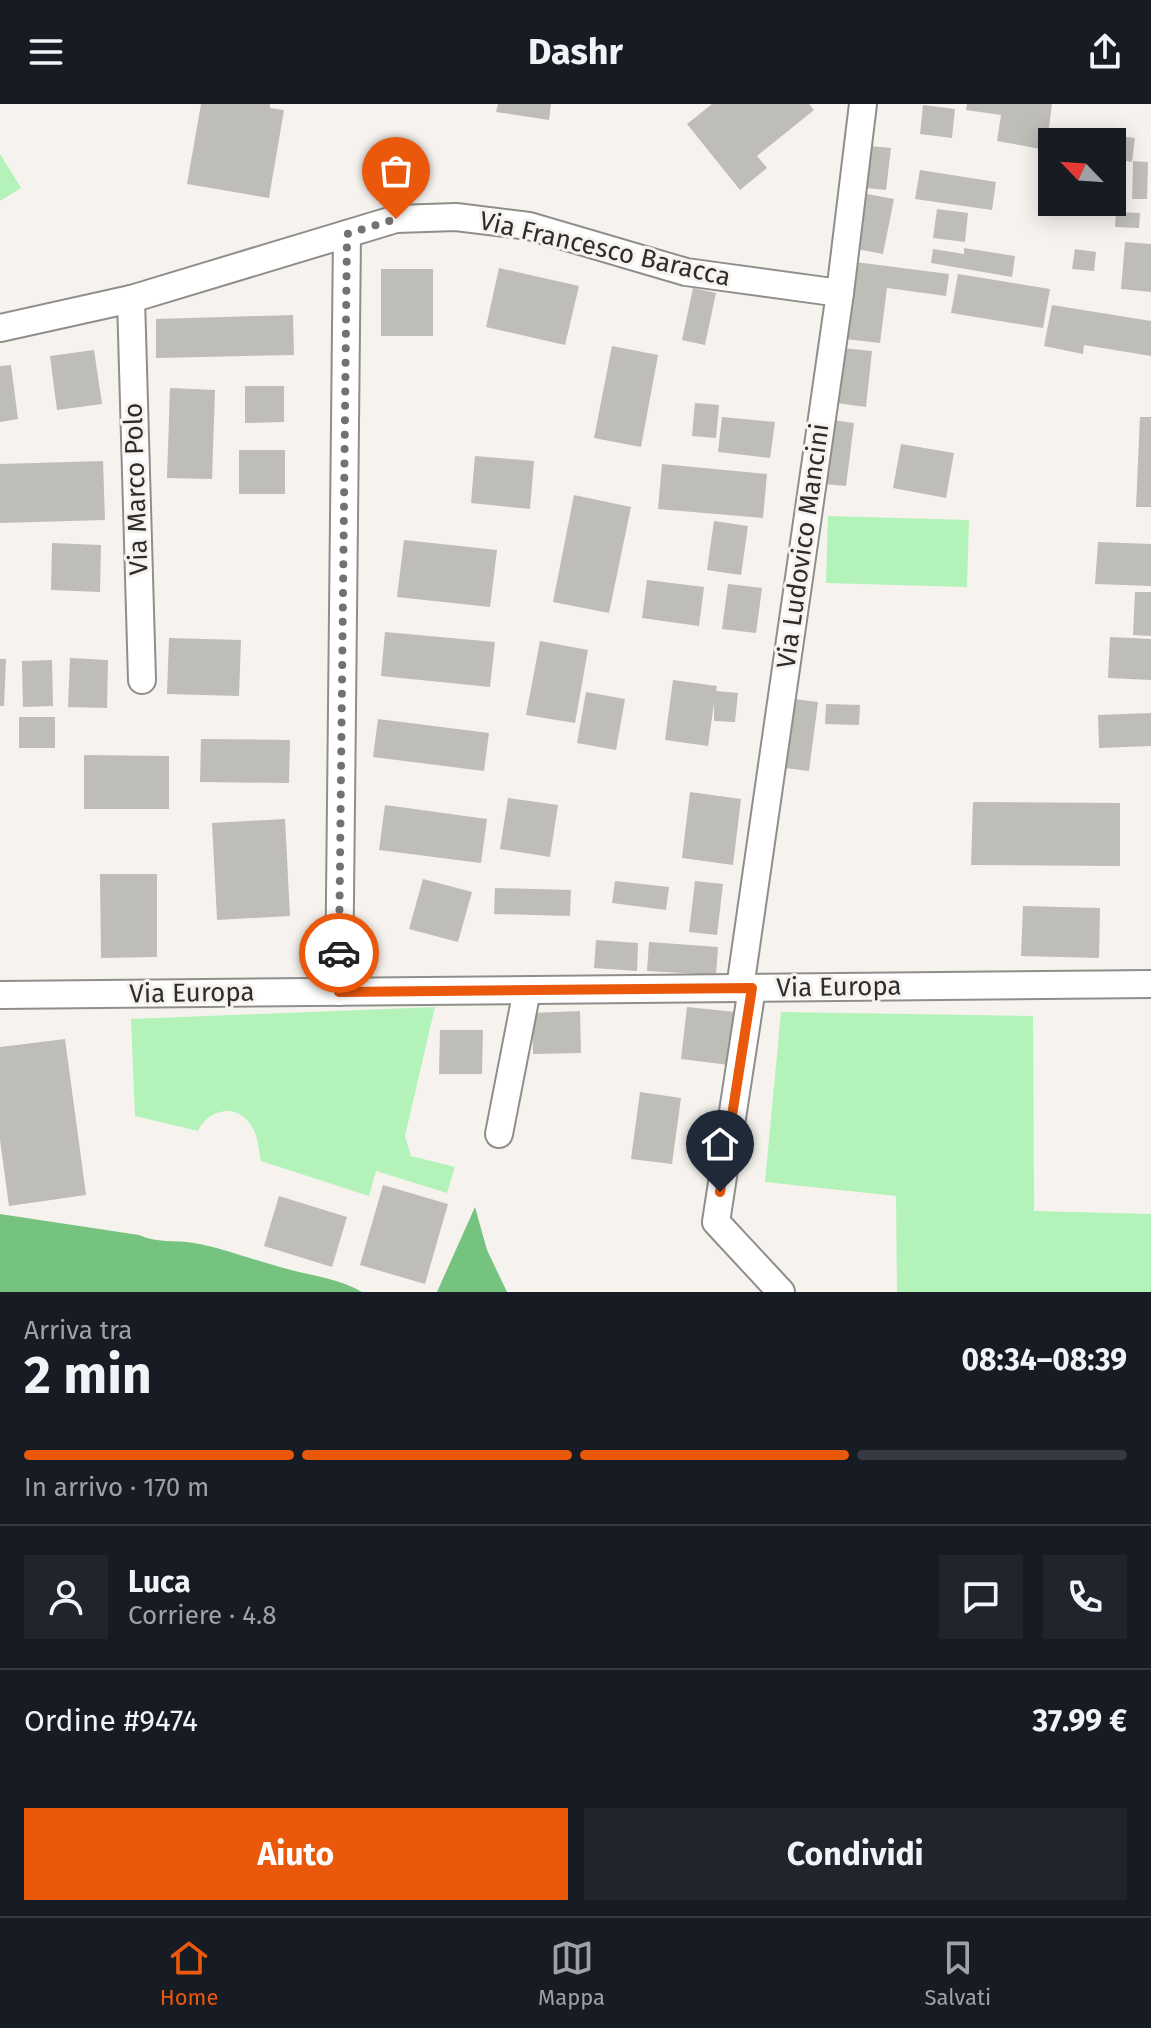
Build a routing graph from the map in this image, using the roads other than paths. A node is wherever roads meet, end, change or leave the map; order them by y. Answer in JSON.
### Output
{"nodes":[{"id":1,"x":863,"y":104,"type":"edge"},
{"id":2,"x":347,"y":234,"type":"junction"},
{"id":3,"x":840,"y":293,"type":"junction"},
{"id":4,"x":131,"y":299,"type":"junction"},
{"id":5,"x":0,"y":328,"type":"edge"},
{"id":6,"x":142,"y":680,"type":"dead end"},
{"id":7,"x":1151,"y":984,"type":"edge"},
{"id":8,"x":746,"y":988,"type":"junction"},
{"id":9,"x":527,"y":990,"type":"junction"},
{"id":10,"x":339,"y":992,"type":"junction"},
{"id":11,"x":0,"y":995,"type":"edge"},
{"id":12,"x":499,"y":1134,"type":"dead end"},
{"id":13,"x":781,"y":1292,"type":"edge"}],
"edges":[{"from":1,"to":3,"type":"street","name":"Via Ludovico Mancini"},
{"from":2,"to":3,"type":"street","name":"Via Francesco Baracca"},
{"from":2,"to":4,"type":"street","name":"Via Francesco Baracca"},
{"from":2,"to":10,"type":"street"},
{"from":3,"to":8,"type":"street","name":"Via Ludovico Mancini"},
{"from":4,"to":5,"type":"street","name":"Via Francesco Baracca"},
{"from":4,"to":6,"type":"street","name":"Via Marco Polo"},
{"from":7,"to":8,"type":"street","name":"Via Europa"},
{"from":8,"to":9,"type":"street","name":"Via Europa"},
{"from":8,"to":13,"type":"street","name":"Via Ludovico Mancini"},
{"from":9,"to":10,"type":"street","name":"Via Europa"},
{"from":9,"to":12,"type":"street"},
{"from":10,"to":11,"type":"street","name":"Via Europa"}]}
